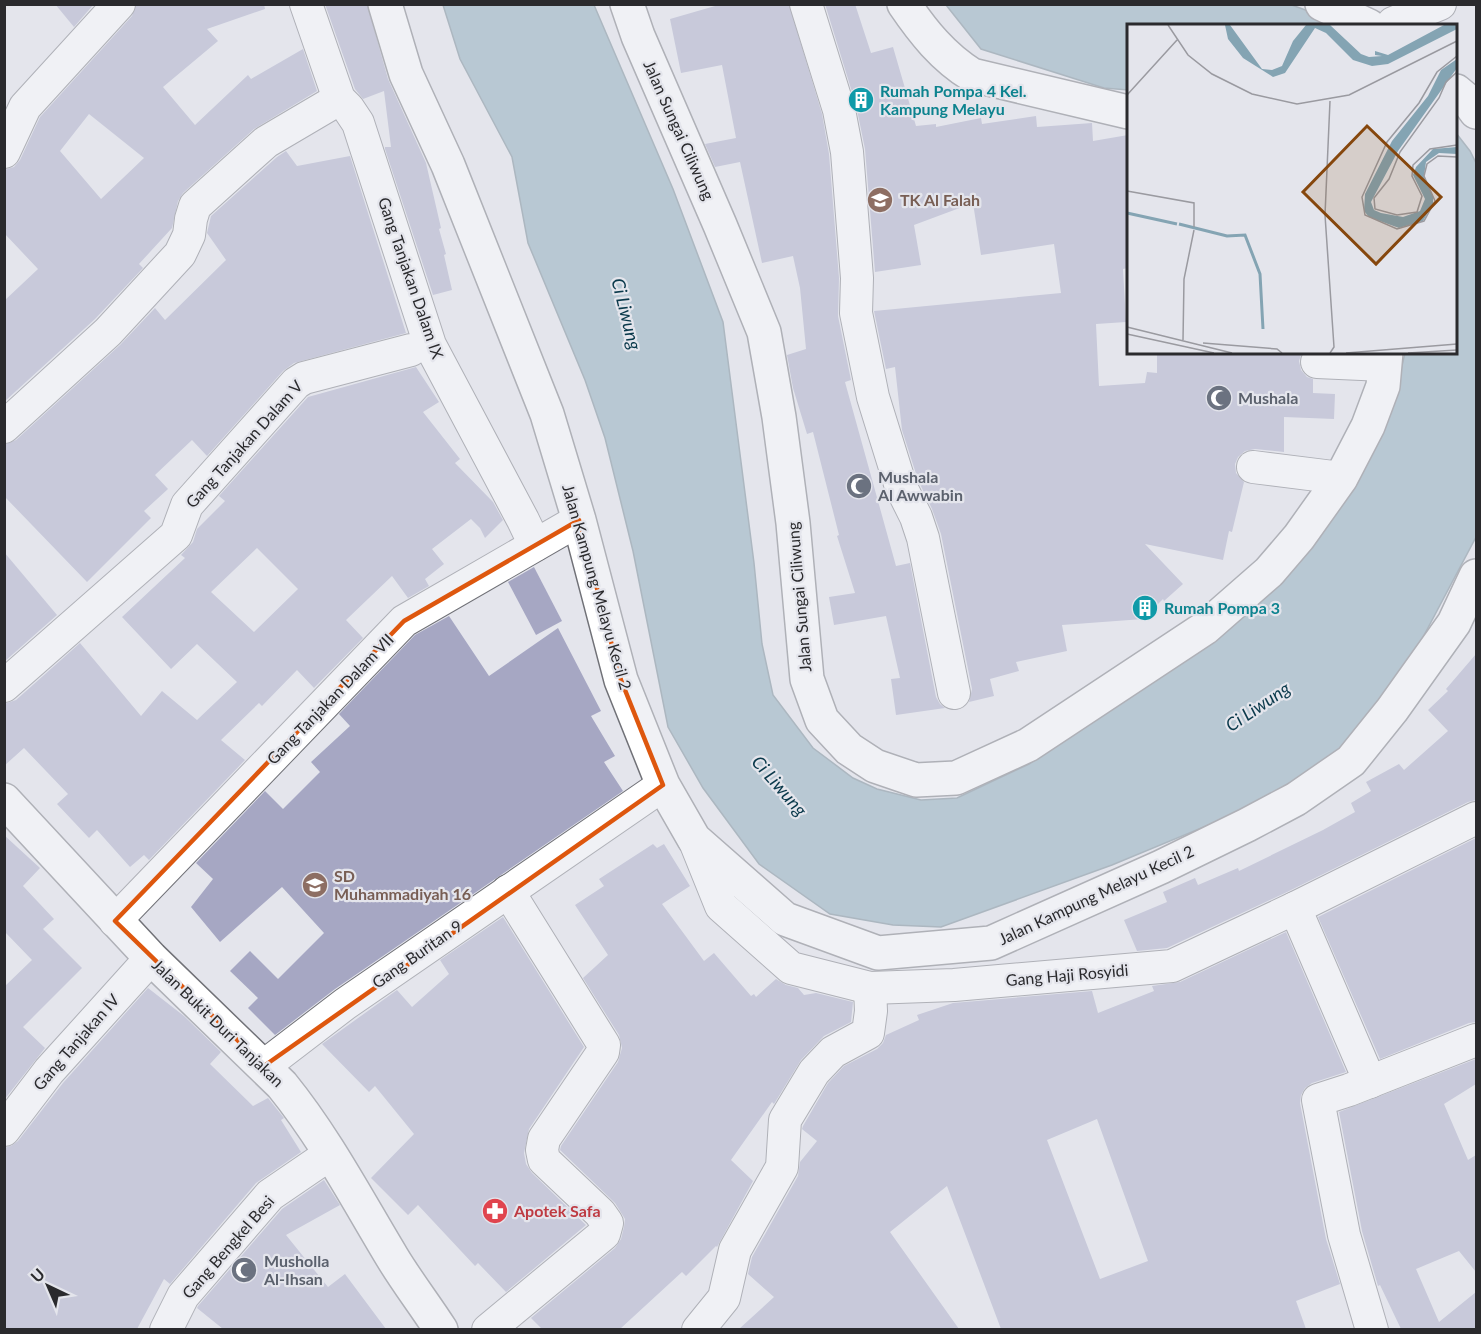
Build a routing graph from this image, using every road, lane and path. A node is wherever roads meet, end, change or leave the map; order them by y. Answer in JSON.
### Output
{"nodes":[{"id":1,"x":119,"y":4,"type":"edge"},
{"id":2,"x":306,"y":4,"type":"edge"},
{"id":3,"x":385,"y":4,"type":"edge"},
{"id":4,"x":627,"y":4,"type":"edge"},
{"id":5,"x":806,"y":4,"type":"edge"},
{"id":6,"x":903,"y":4,"type":"edge"},
{"id":7,"x":1322,"y":4,"type":"edge"},
{"id":8,"x":1440,"y":4,"type":"edge"},
{"id":9,"x":1381,"y":24,"type":"edge"},
{"id":10,"x":1457,"y":93,"type":"edge"},
{"id":11,"x":339,"y":99,"type":"junction"},
{"id":12,"x":1127,"y":112,"type":"edge"},
{"id":13,"x":1476,"y":112,"type":"edge"},
{"id":14,"x":4,"y":152,"type":"edge"},
{"id":15,"x":411,"y":350,"type":"dead end"},
{"id":16,"x":1385,"y":359,"type":"edge"},
{"id":17,"x":1317,"y":362,"type":"dead end"},
{"id":18,"x":4,"y":427,"type":"edge"},
{"id":19,"x":1252,"y":467,"type":"dead end"},
{"id":20,"x":1341,"y":478,"type":"junction"},
{"id":21,"x":579,"y":520,"type":"junction"},
{"id":22,"x":535,"y":545,"type":"junction"},
{"id":23,"x":1476,"y":576,"type":"edge"},
{"id":24,"x":4,"y":686,"type":"edge"},
{"id":25,"x":954,"y":693,"type":"dead end"},
{"id":26,"x":663,"y":785,"type":"junction"},
{"id":27,"x":4,"y":800,"type":"edge"},
{"id":28,"x":1476,"y":818,"type":"edge"},
{"id":29,"x":694,"y":839,"type":"junction"},
{"id":30,"x":508,"y":891,"type":"junction"},
{"id":31,"x":1295,"y":908,"type":"junction"},
{"id":32,"x":116,"y":921,"type":"junction"},
{"id":33,"x":151,"y":958,"type":"junction"},
{"id":34,"x":870,"y":988,"type":"junction"},
{"id":35,"x":1476,"y":1040,"type":"edge"},
{"id":36,"x":264,"y":1066,"type":"junction"},
{"id":37,"x":1370,"y":1082,"type":"junction"},
{"id":38,"x":7,"y":1120,"type":"edge"},
{"id":39,"x":330,"y":1154,"type":"junction"},
{"id":40,"x":166,"y":1329,"type":"edge"},
{"id":41,"x":441,"y":1329,"type":"edge"},
{"id":42,"x":488,"y":1329,"type":"edge"},
{"id":43,"x":698,"y":1329,"type":"edge"},
{"id":44,"x":1372,"y":1329,"type":"edge"}],
"edges":[{"from":1,"to":14,"type":"street"},
{"from":2,"to":11,"type":"street","name":"Gang Tanjakan Dalam IX"},
{"from":3,"to":21,"type":"street","name":"Jalan Kampung Melayu Kecil 2"},
{"from":4,"to":20,"type":"street","name":"Jalan Sungai Ciliwung"},
{"from":5,"to":25,"type":"street"},
{"from":6,"to":12,"type":"street"},
{"from":7,"to":9,"type":"street"},
{"from":8,"to":9,"type":"street"},
{"from":10,"to":13,"type":"street"},
{"from":11,"to":18,"type":"street"},
{"from":11,"to":22,"type":"street","name":"Gang Tanjakan Dalam IX"},
{"from":15,"to":24,"type":"street","name":"Gang Tanjakan Dalam V"},
{"from":16,"to":17,"type":"street"},
{"from":16,"to":20,"type":"street","name":"Jalan Sungai Ciliwung"},
{"from":19,"to":20,"type":"street"},
{"from":21,"to":22,"type":"street","name":"Gang Tanjakan Dalam VII"},
{"from":21,"to":26,"type":"street","name":"Jalan Kampung Melayu Kecil 2"},
{"from":22,"to":32,"type":"street","name":"Gang Tanjakan Dalam VII"},
{"from":23,"to":29,"type":"street","name":"Jalan Kampung Melayu Kecil 2"},
{"from":26,"to":29,"type":"street","name":"Jalan Kampung Melayu Kecil 2"},
{"from":26,"to":30,"type":"street","name":"Gang Buritan 9"},
{"from":27,"to":32,"type":"street","name":"Jalan Bukit Duri Tanjakan"},
{"from":28,"to":31,"type":"street","name":"Gang Haji Rosyidi"},
{"from":29,"to":34,"type":"street","name":"Gang Haji Rosyidi"},
{"from":30,"to":36,"type":"street","name":"Gang Buritan 9"},
{"from":30,"to":42,"type":"street"},
{"from":31,"to":34,"type":"street","name":"Gang Haji Rosyidi"},
{"from":31,"to":37,"type":"street"},
{"from":32,"to":33,"type":"street","name":"Jalan Bukit Duri Tanjakan"},
{"from":33,"to":36,"type":"street","name":"Jalan Bukit Duri Tanjakan"},
{"from":33,"to":38,"type":"street","name":"Gang Tanjakan IV"},
{"from":34,"to":43,"type":"street"},
{"from":35,"to":37,"type":"street"},
{"from":36,"to":39,"type":"street","name":"Jalan Bukit Duri Tanjakan"},
{"from":37,"to":44,"type":"street"},
{"from":39,"to":40,"type":"street","name":"Gang Bengkel Besi"},
{"from":39,"to":41,"type":"street","name":"Jalan Bukit Duri Tanjakan"}]}
